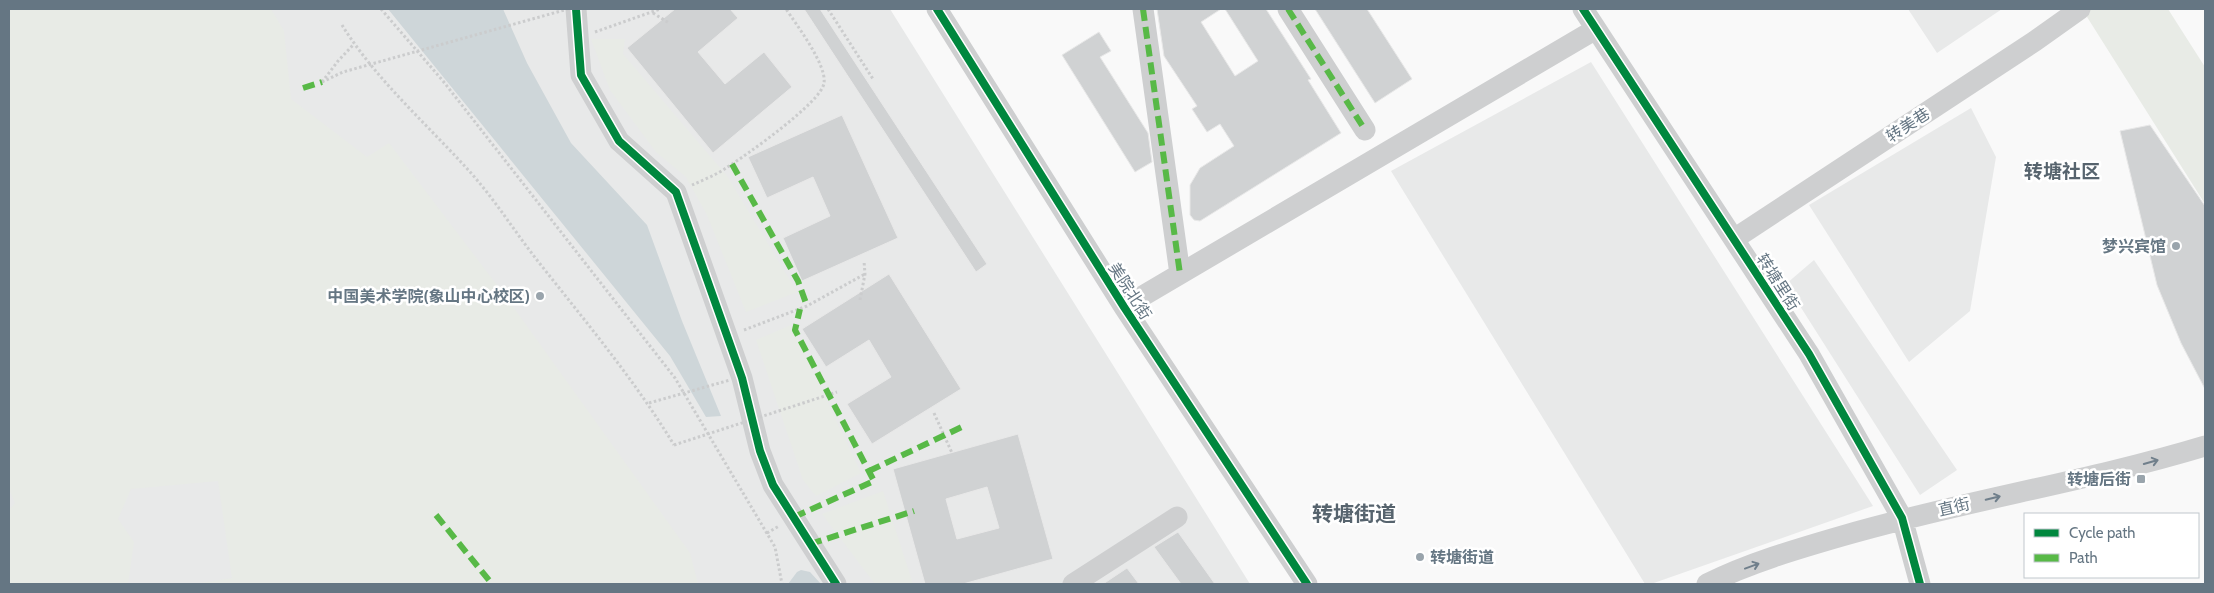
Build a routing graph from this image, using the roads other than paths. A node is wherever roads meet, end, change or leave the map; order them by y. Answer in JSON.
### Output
{"nodes":[{"id":1,"x":576,"y":9,"type":"edge"},
{"id":2,"x":937,"y":9,"type":"edge"},
{"id":3,"x":1143,"y":9,"type":"edge"},
{"id":4,"x":1288,"y":9,"type":"edge"},
{"id":5,"x":1583,"y":9,"type":"edge"},
{"id":6,"x":2080,"y":9,"type":"edge"},
{"id":7,"x":1596,"y":29,"type":"junction"},
{"id":8,"x":1365,"y":130,"type":"dead end"},
{"id":9,"x":1734,"y":239,"type":"junction"},
{"id":10,"x":1180,"y":274,"type":"junction"},
{"id":11,"x":1124,"y":307,"type":"junction"},
{"id":12,"x":2205,"y":446,"type":"edge"},
{"id":13,"x":1177,"y":517,"type":"dead end"},
{"id":14,"x":1902,"y":518,"type":"junction"},
{"id":15,"x":836,"y":584,"type":"edge"},
{"id":16,"x":1074,"y":584,"type":"edge"},
{"id":17,"x":1306,"y":584,"type":"edge"},
{"id":18,"x":1707,"y":584,"type":"edge"},
{"id":19,"x":1920,"y":584,"type":"edge"}],
"edges":[{"from":1,"to":15,"type":"street"},
{"from":2,"to":11,"type":"street","name":"美院北街"},
{"from":3,"to":10,"type":"street"},
{"from":4,"to":8,"type":"street"},
{"from":5,"to":7,"type":"street","name":"转塘里街"},
{"from":6,"to":9,"type":"street","name":"转美巷"},
{"from":7,"to":9,"type":"street","name":"转塘里街"},
{"from":7,"to":10,"type":"street"},
{"from":9,"to":14,"type":"street","name":"转塘里街"},
{"from":10,"to":11,"type":"street"},
{"from":11,"to":17,"type":"street","name":"美院北街"},
{"from":14,"to":12,"type":"street","name":"直街","one_way":true},
{"from":13,"to":16,"type":"street"},
{"from":18,"to":14,"type":"street","name":"直街","one_way":true},
{"from":14,"to":19,"type":"street","name":"转塘里街"}]}
